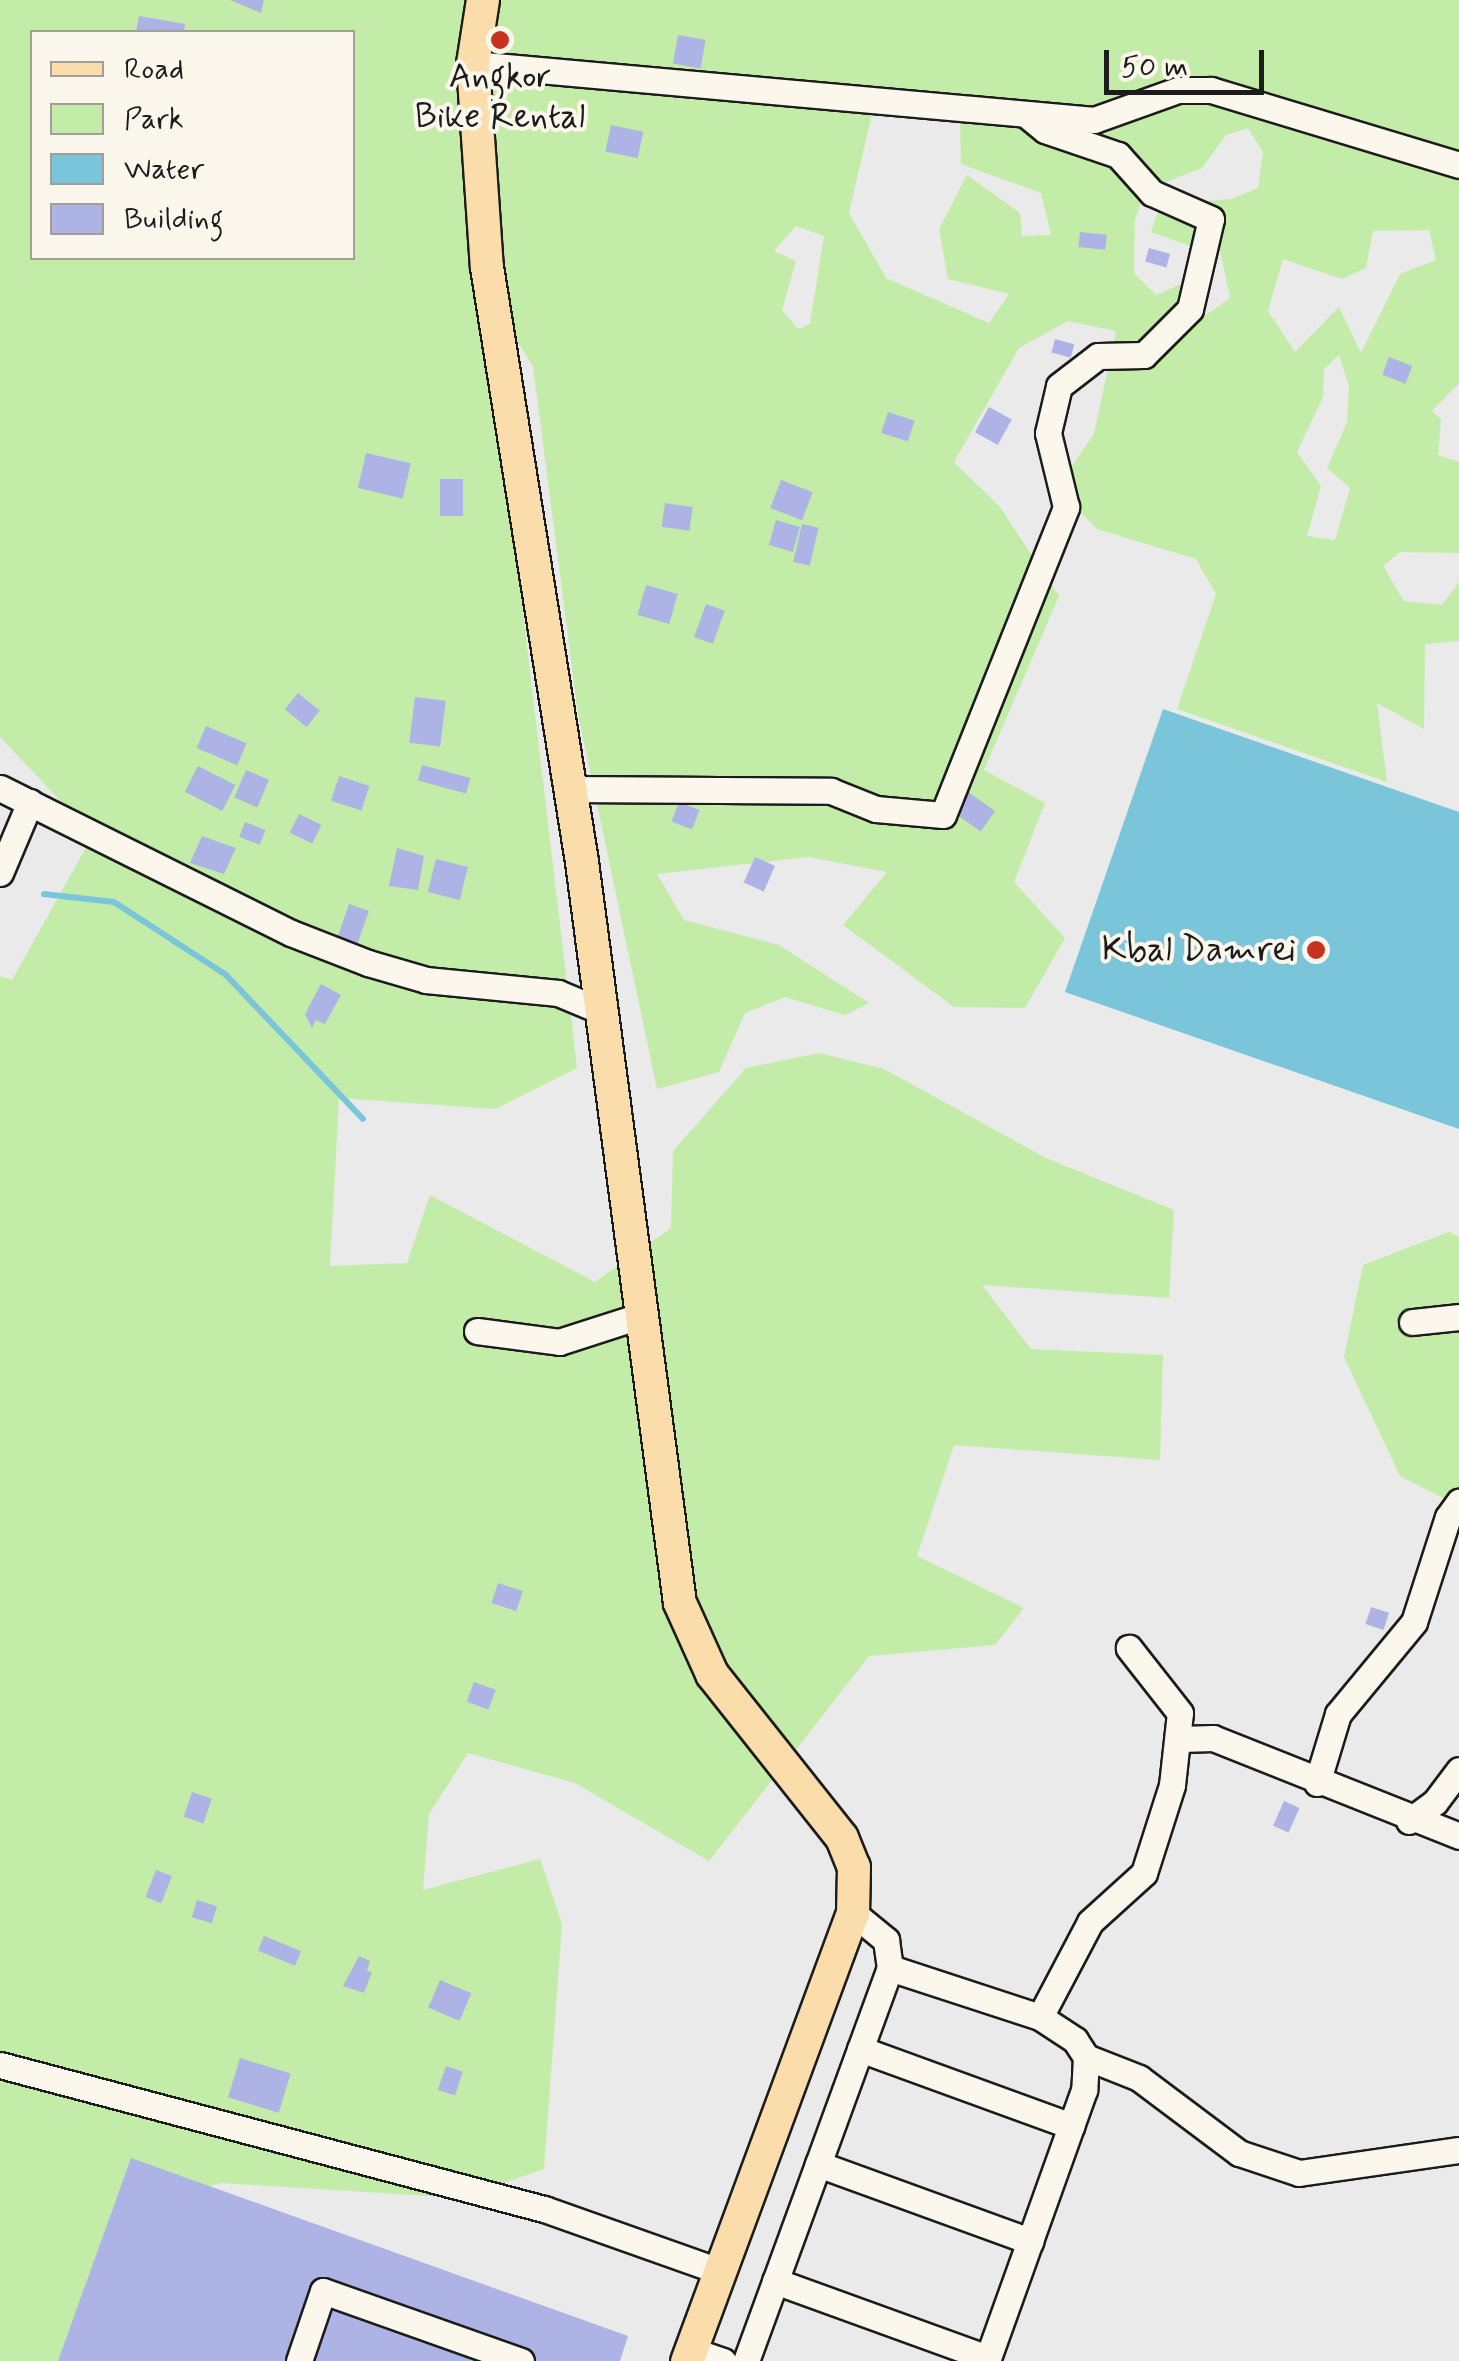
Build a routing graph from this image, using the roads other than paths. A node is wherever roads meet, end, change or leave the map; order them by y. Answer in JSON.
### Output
{"nodes":[{"id":1,"x":483,"y":0,"type":"edge"},
{"id":2,"x":474,"y":64,"type":"junction"},
{"id":3,"x":1028,"y":116,"type":"junction"},
{"id":4,"x":1459,"y":166,"type":"edge"},
{"id":5,"x":0,"y":788,"type":"edge"},
{"id":6,"x":570,"y":789,"type":"junction"},
{"id":7,"x":30,"y":802,"type":"junction"},
{"id":8,"x":0,"y":873,"type":"edge"},
{"id":9,"x":599,"y":1010,"type":"junction"},
{"id":10,"x":637,"y":1317,"type":"junction"},
{"id":11,"x":1459,"y":1317,"type":"edge"},
{"id":12,"x":1412,"y":1322,"type":"dead end"},
{"id":13,"x":477,"y":1331,"type":"dead end"},
{"id":14,"x":1459,"y":1502,"type":"edge"},
{"id":15,"x":1129,"y":1648,"type":"dead end"},
{"id":16,"x":1181,"y":1739,"type":"junction"},
{"id":17,"x":1459,"y":1770,"type":"edge"},
{"id":18,"x":1317,"y":1782,"type":"junction"},
{"id":19,"x":1410,"y":1821,"type":"junction"},
{"id":20,"x":1459,"y":1836,"type":"edge"},
{"id":21,"x":852,"y":1913,"type":"junction"},
{"id":22,"x":890,"y":1968,"type":"junction"},
{"id":23,"x":1040,"y":2018,"type":"junction"},
{"id":24,"x":860,"y":2049,"type":"junction"},
{"id":25,"x":1086,"y":2057,"type":"junction"},
{"id":26,"x":0,"y":2066,"type":"edge"},
{"id":27,"x":1072,"y":2126,"type":"junction"},
{"id":28,"x":1459,"y":2150,"type":"edge"},
{"id":29,"x":818,"y":2164,"type":"junction"},
{"id":30,"x":1030,"y":2241,"type":"junction"},
{"id":31,"x":719,"y":2271,"type":"junction"},
{"id":32,"x":775,"y":2282,"type":"junction"},
{"id":33,"x":689,"y":2356,"type":"edge"},
{"id":34,"x":987,"y":2359,"type":"edge"},
{"id":35,"x":299,"y":2361,"type":"edge"},
{"id":36,"x":521,"y":2361,"type":"edge"},
{"id":37,"x":723,"y":2361,"type":"edge"},
{"id":38,"x":746,"y":2361,"type":"edge"}],
"edges":[{"from":1,"to":2,"type":"main road"},
{"from":2,"to":3,"type":"street"},
{"from":2,"to":6,"type":"main road"},
{"from":3,"to":4,"type":"street"},
{"from":3,"to":6,"type":"street"},
{"from":5,"to":7,"type":"street"},
{"from":6,"to":9,"type":"main road"},
{"from":7,"to":8,"type":"street"},
{"from":7,"to":9,"type":"street"},
{"from":9,"to":10,"type":"main road"},
{"from":10,"to":13,"type":"street"},
{"from":10,"to":21,"type":"main road"},
{"from":11,"to":12,"type":"street"},
{"from":14,"to":18,"type":"street"},
{"from":15,"to":16,"type":"street"},
{"from":16,"to":18,"type":"street"},
{"from":16,"to":23,"type":"street"},
{"from":17,"to":19,"type":"street"},
{"from":18,"to":19,"type":"street"},
{"from":19,"to":20,"type":"street"},
{"from":21,"to":22,"type":"street"},
{"from":21,"to":31,"type":"main road"},
{"from":22,"to":23,"type":"street"},
{"from":22,"to":24,"type":"street"},
{"from":23,"to":25,"type":"street"},
{"from":24,"to":27,"type":"street"},
{"from":24,"to":29,"type":"street"},
{"from":25,"to":27,"type":"street"},
{"from":25,"to":28,"type":"street"},
{"from":26,"to":31,"type":"street"},
{"from":27,"to":30,"type":"street"},
{"from":29,"to":30,"type":"street"},
{"from":29,"to":32,"type":"street"},
{"from":30,"to":34,"type":"street"},
{"from":31,"to":33,"type":"main road"},
{"from":32,"to":34,"type":"street"},
{"from":32,"to":38,"type":"street"},
{"from":33,"to":37,"type":"street"},
{"from":35,"to":36,"type":"street"}]}
